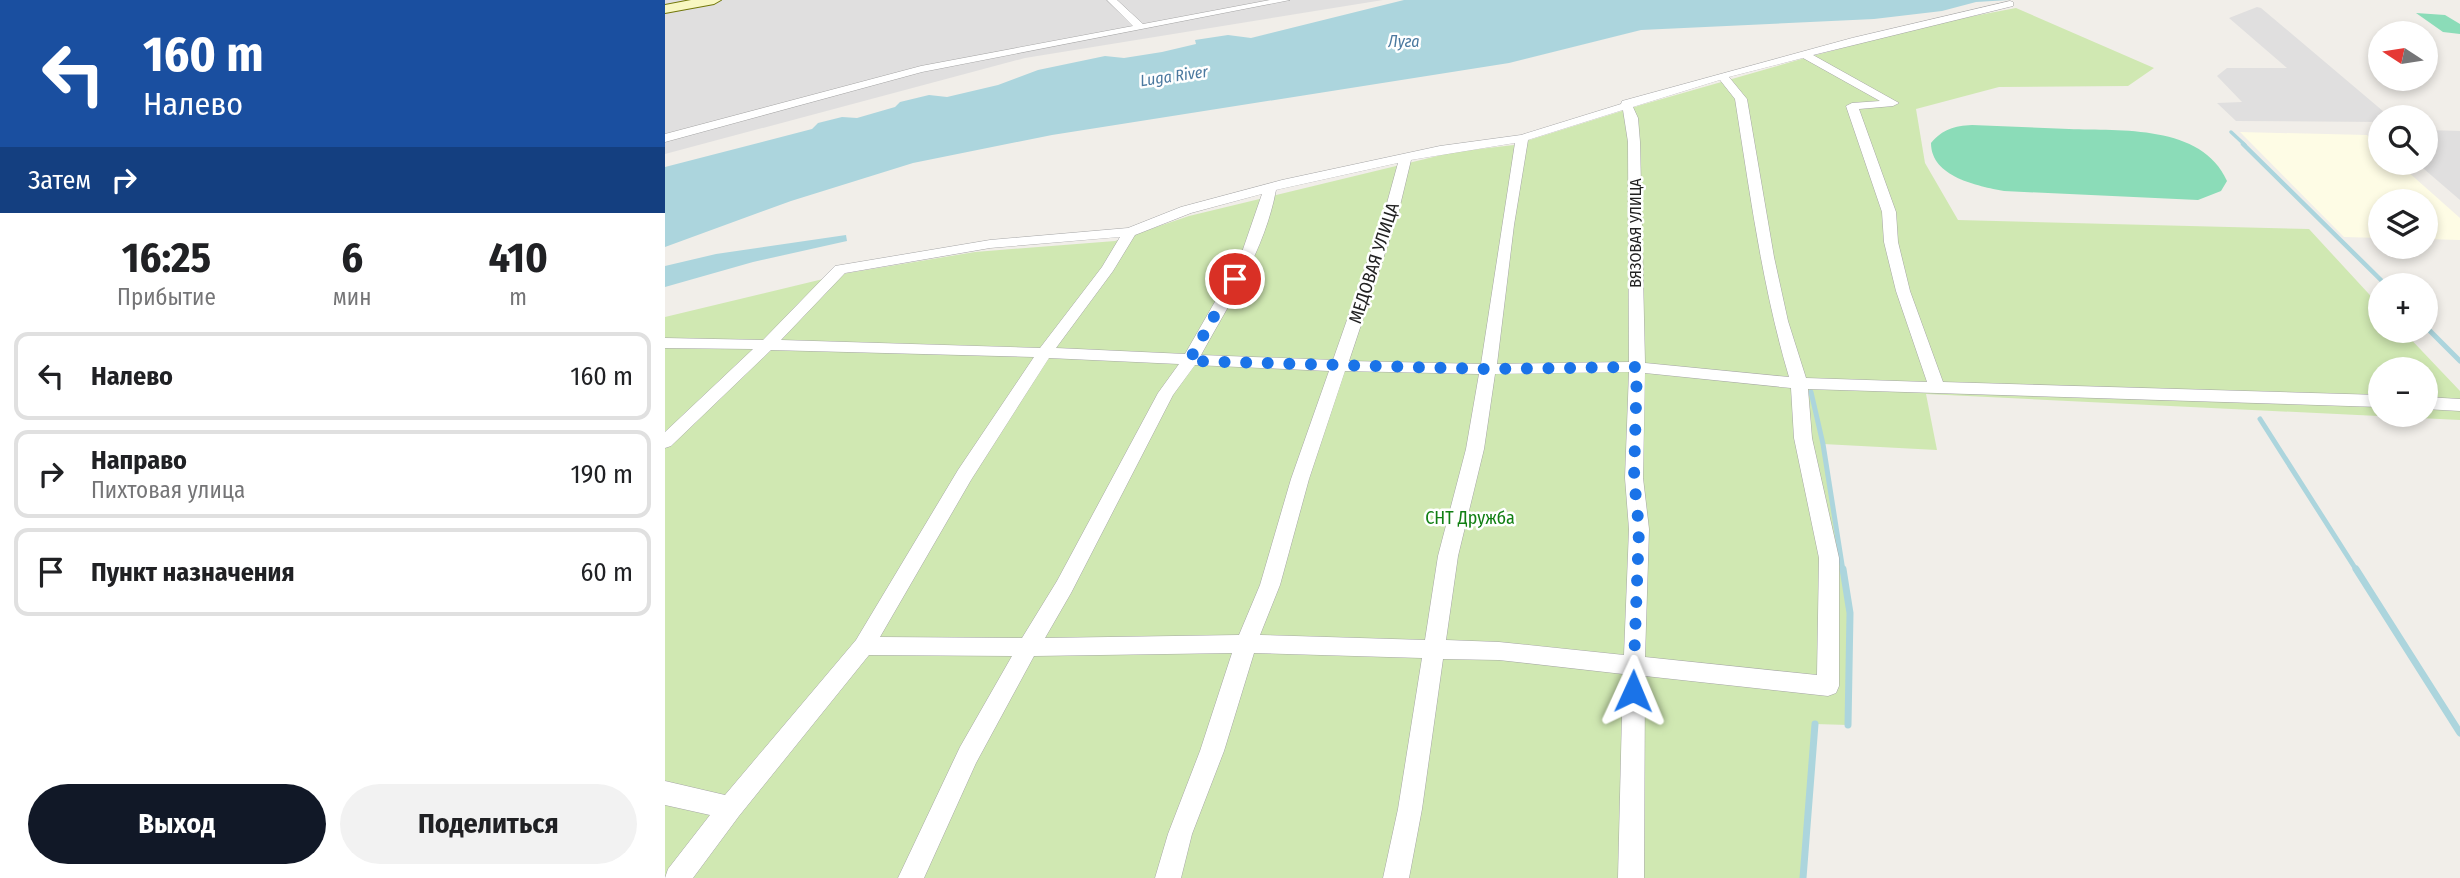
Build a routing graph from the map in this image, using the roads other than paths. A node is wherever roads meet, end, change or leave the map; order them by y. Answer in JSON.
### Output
{"nodes":[{"id":1,"x":714,"y":0,"type":"edge"},
{"id":2,"x":1112,"y":0,"type":"edge"},
{"id":3,"x":1285,"y":0,"type":"edge"},
{"id":4,"x":2010,"y":4,"type":"dead end"},
{"id":5,"x":665,"y":9,"type":"edge"},
{"id":6,"x":1140,"y":27,"type":"junction"},
{"id":7,"x":1804,"y":54,"type":"junction"},
{"id":8,"x":1722,"y":76,"type":"junction"},
{"id":9,"x":1626,"y":103,"type":"junction"},
{"id":10,"x":665,"y":138,"type":"edge"},
{"id":11,"x":1522,"y":138,"type":"junction"},
{"id":12,"x":1405,"y":158,"type":"junction"},
{"id":13,"x":1270,"y":188,"type":"junction"},
{"id":14,"x":1130,"y":232,"type":"junction"},
{"id":15,"x":665,"y":343,"type":"edge"},
{"id":16,"x":768,"y":345,"type":"junction"},
{"id":17,"x":1044,"y":354,"type":"junction"},
{"id":18,"x":1189,"y":361,"type":"junction"},
{"id":19,"x":1637,"y":365,"type":"junction"},
{"id":20,"x":1341,"y":366,"type":"junction"},
{"id":21,"x":1488,"y":369,"type":"junction"},
{"id":22,"x":1799,"y":383,"type":"junction"},
{"id":23,"x":1937,"y":387,"type":"junction"},
{"id":24,"x":2368,"y":401,"type":"edge"},
{"id":25,"x":2438,"y":404,"type":"edge"},
{"id":26,"x":2460,"y":405,"type":"edge"},
{"id":27,"x":665,"y":442,"type":"edge"},
{"id":28,"x":1246,"y":644,"type":"junction"},
{"id":29,"x":864,"y":646,"type":"junction"},
{"id":30,"x":1028,"y":647,"type":"junction"},
{"id":31,"x":1433,"y":648,"type":"junction"},
{"id":32,"x":1633,"y":665,"type":"junction"},
{"id":33,"x":665,"y":793,"type":"edge"},
{"id":34,"x":730,"y":808,"type":"junction"},
{"id":35,"x":677,"y":878,"type":"edge"},
{"id":36,"x":911,"y":878,"type":"edge"},
{"id":37,"x":1168,"y":878,"type":"edge"},
{"id":38,"x":1396,"y":878,"type":"edge"},
{"id":39,"x":1631,"y":878,"type":"edge"}],
"edges":[{"from":1,"to":5,"type":"street"},
{"from":2,"to":6,"type":"street"},
{"from":3,"to":6,"type":"street"},
{"from":4,"to":7,"type":"street"},
{"from":6,"to":10,"type":"street"},
{"from":7,"to":8,"type":"street"},
{"from":7,"to":23,"type":"street"},
{"from":8,"to":9,"type":"street"},
{"from":8,"to":22,"type":"street"},
{"from":9,"to":11,"type":"street"},
{"from":9,"to":19,"type":"street","name":"ВЯЗОВАЯ УЛИЦА"},
{"from":11,"to":12,"type":"street"},
{"from":11,"to":21,"type":"street"},
{"from":12,"to":13,"type":"street"},
{"from":12,"to":20,"type":"street","name":"МЕДОВАЯ УЛИЦА"},
{"from":13,"to":14,"type":"street"},
{"from":13,"to":18,"type":"street"},
{"from":14,"to":16,"type":"street"},
{"from":14,"to":17,"type":"street"},
{"from":15,"to":16,"type":"street"},
{"from":16,"to":17,"type":"street"},
{"from":16,"to":27,"type":"street"},
{"from":17,"to":18,"type":"street"},
{"from":17,"to":29,"type":"street"},
{"from":18,"to":20,"type":"street"},
{"from":18,"to":30,"type":"street"},
{"from":19,"to":21,"type":"street"},
{"from":19,"to":22,"type":"street"},
{"from":19,"to":32,"type":"street","name":"ВЯЗОВАЯ УЛИЦА"},
{"from":20,"to":21,"type":"street"},
{"from":20,"to":28,"type":"street","name":"МЕДОВАЯ УЛИЦА"},
{"from":21,"to":31,"type":"street"},
{"from":22,"to":23,"type":"street"},
{"from":22,"to":32,"type":"street"},
{"from":23,"to":24,"type":"street"},
{"from":25,"to":26,"type":"street"},
{"from":28,"to":30,"type":"street"},
{"from":28,"to":31,"type":"street"},
{"from":28,"to":37,"type":"street","name":"МЕДОВАЯ УЛИЦА"},
{"from":29,"to":30,"type":"street"},
{"from":29,"to":34,"type":"street"},
{"from":30,"to":36,"type":"street"},
{"from":31,"to":32,"type":"street"},
{"from":31,"to":38,"type":"street"},
{"from":32,"to":39,"type":"street","name":"ВЯЗОВАЯ УЛИЦА"},
{"from":33,"to":34,"type":"street"},
{"from":34,"to":35,"type":"street"}]}
